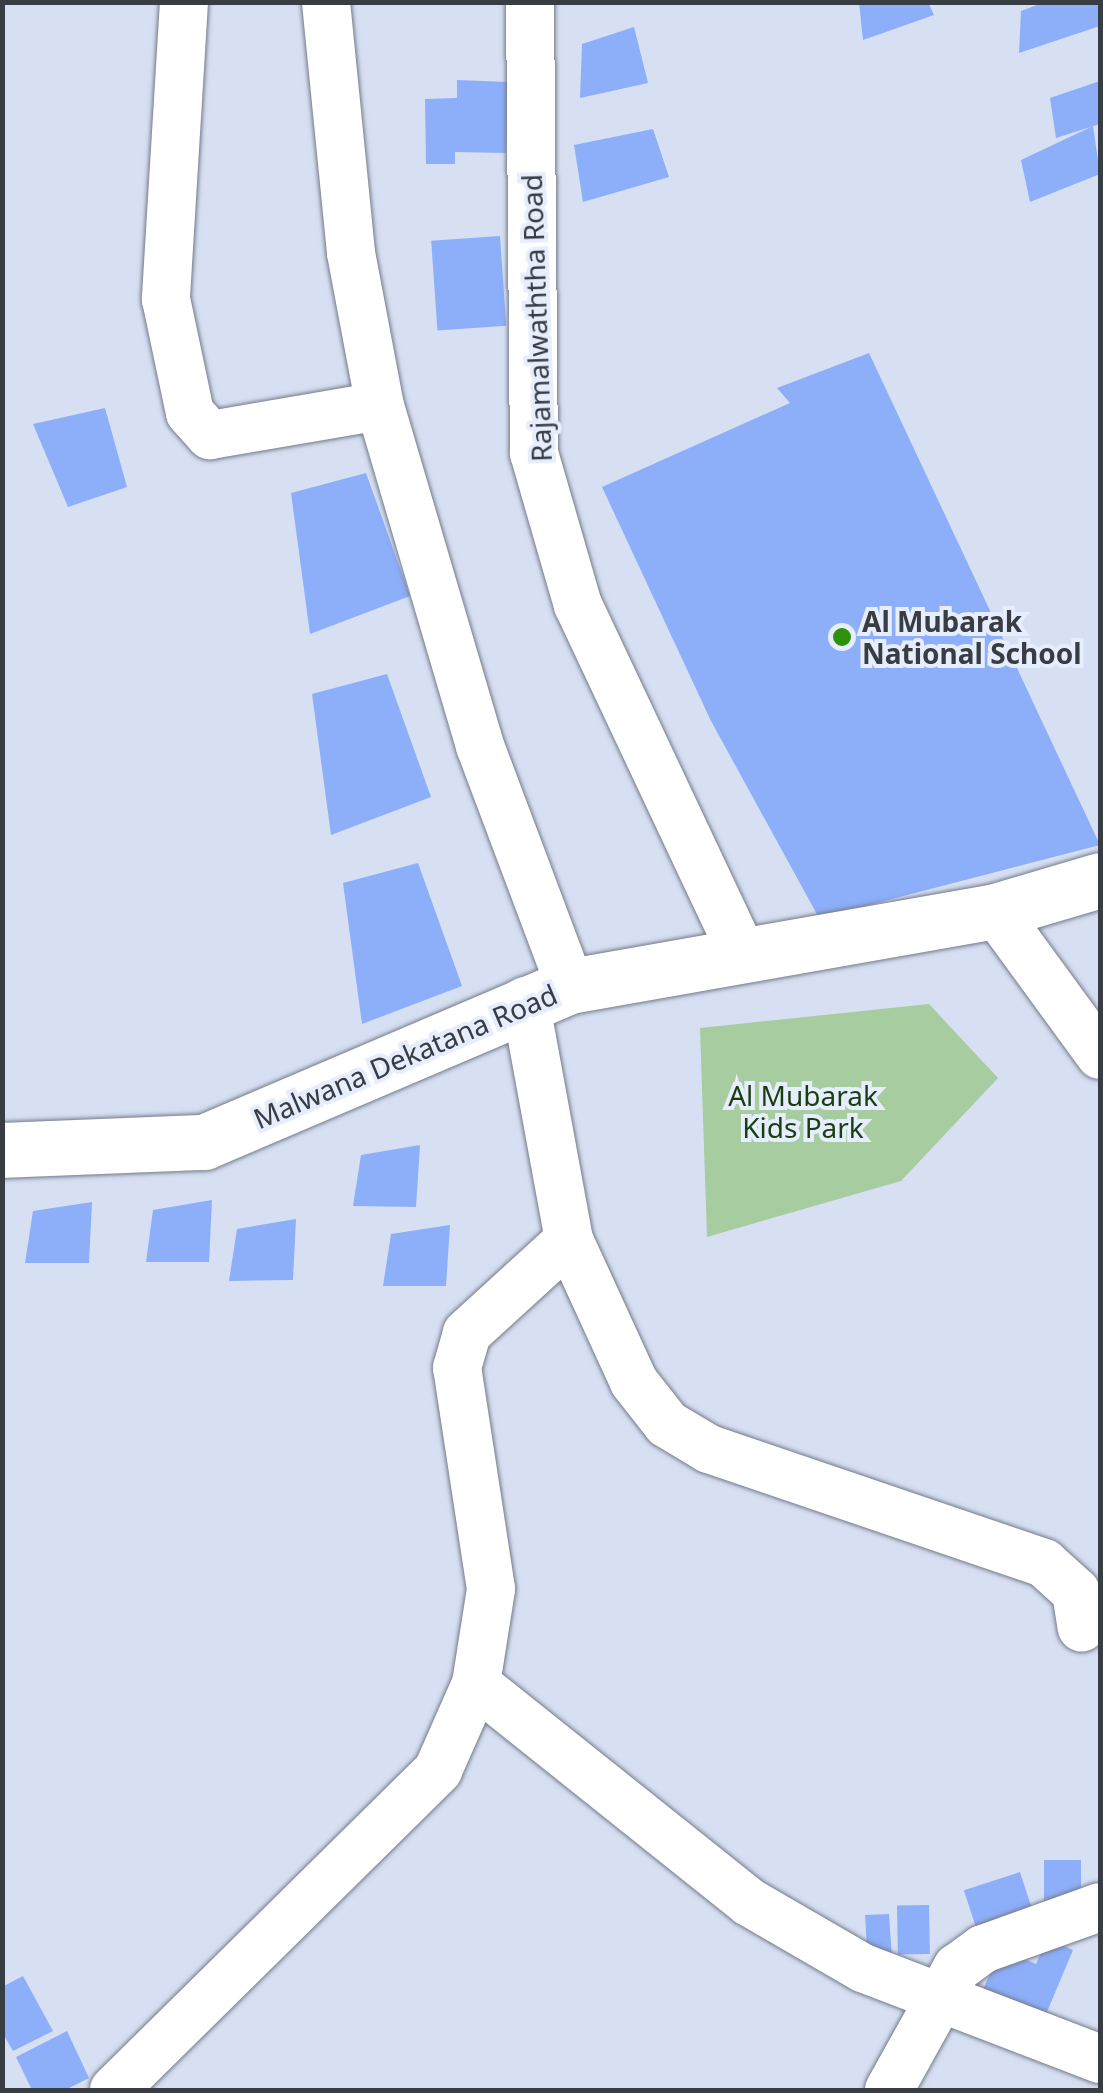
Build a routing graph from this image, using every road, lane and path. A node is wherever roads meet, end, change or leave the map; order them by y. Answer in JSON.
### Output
{"nodes":[{"id":1,"x":184,"y":2,"type":"edge"},
{"id":2,"x":326,"y":2,"type":"edge"},
{"id":3,"x":530,"y":2,"type":"edge"},
{"id":4,"x":380,"y":406,"type":"junction"},
{"id":5,"x":1100,"y":880,"type":"edge"},
{"id":6,"x":995,"y":911,"type":"junction"},
{"id":7,"x":741,"y":952,"type":"junction"},
{"id":8,"x":548,"y":993,"type":"junction"},
{"id":9,"x":1100,"y":1056,"type":"edge"},
{"id":10,"x":2,"y":1150,"type":"edge"},
{"id":11,"x":569,"y":1240,"type":"junction"},
{"id":12,"x":1082,"y":1628,"type":"dead end"},
{"id":13,"x":476,"y":1684,"type":"junction"},
{"id":14,"x":1100,"y":1907,"type":"edge"},
{"id":15,"x":942,"y":1999,"type":"junction"},
{"id":16,"x":1100,"y":2059,"type":"edge"},
{"id":17,"x":114,"y":2090,"type":"edge"},
{"id":18,"x":890,"y":2090,"type":"edge"}],
"edges":[{"from":1,"to":4,"type":"street"},
{"from":2,"to":4,"type":"street"},
{"from":3,"to":7,"type":"street","name":"Rajamalwaththa Road"},
{"from":4,"to":8,"type":"street"},
{"from":5,"to":6,"type":"main road","name":"Malwana Dekatana Road"},
{"from":6,"to":7,"type":"main road","name":"Malwana Dekatana Road"},
{"from":6,"to":9,"type":"street"},
{"from":7,"to":8,"type":"main road","name":"Malwana Dekatana Road"},
{"from":8,"to":10,"type":"main road","name":"Malwana Dekatana Road"},
{"from":8,"to":11,"type":"street"},
{"from":11,"to":12,"type":"street"},
{"from":11,"to":13,"type":"street"},
{"from":13,"to":15,"type":"street"},
{"from":13,"to":17,"type":"street"},
{"from":14,"to":15,"type":"street"},
{"from":15,"to":16,"type":"street"},
{"from":15,"to":18,"type":"street"}]}
